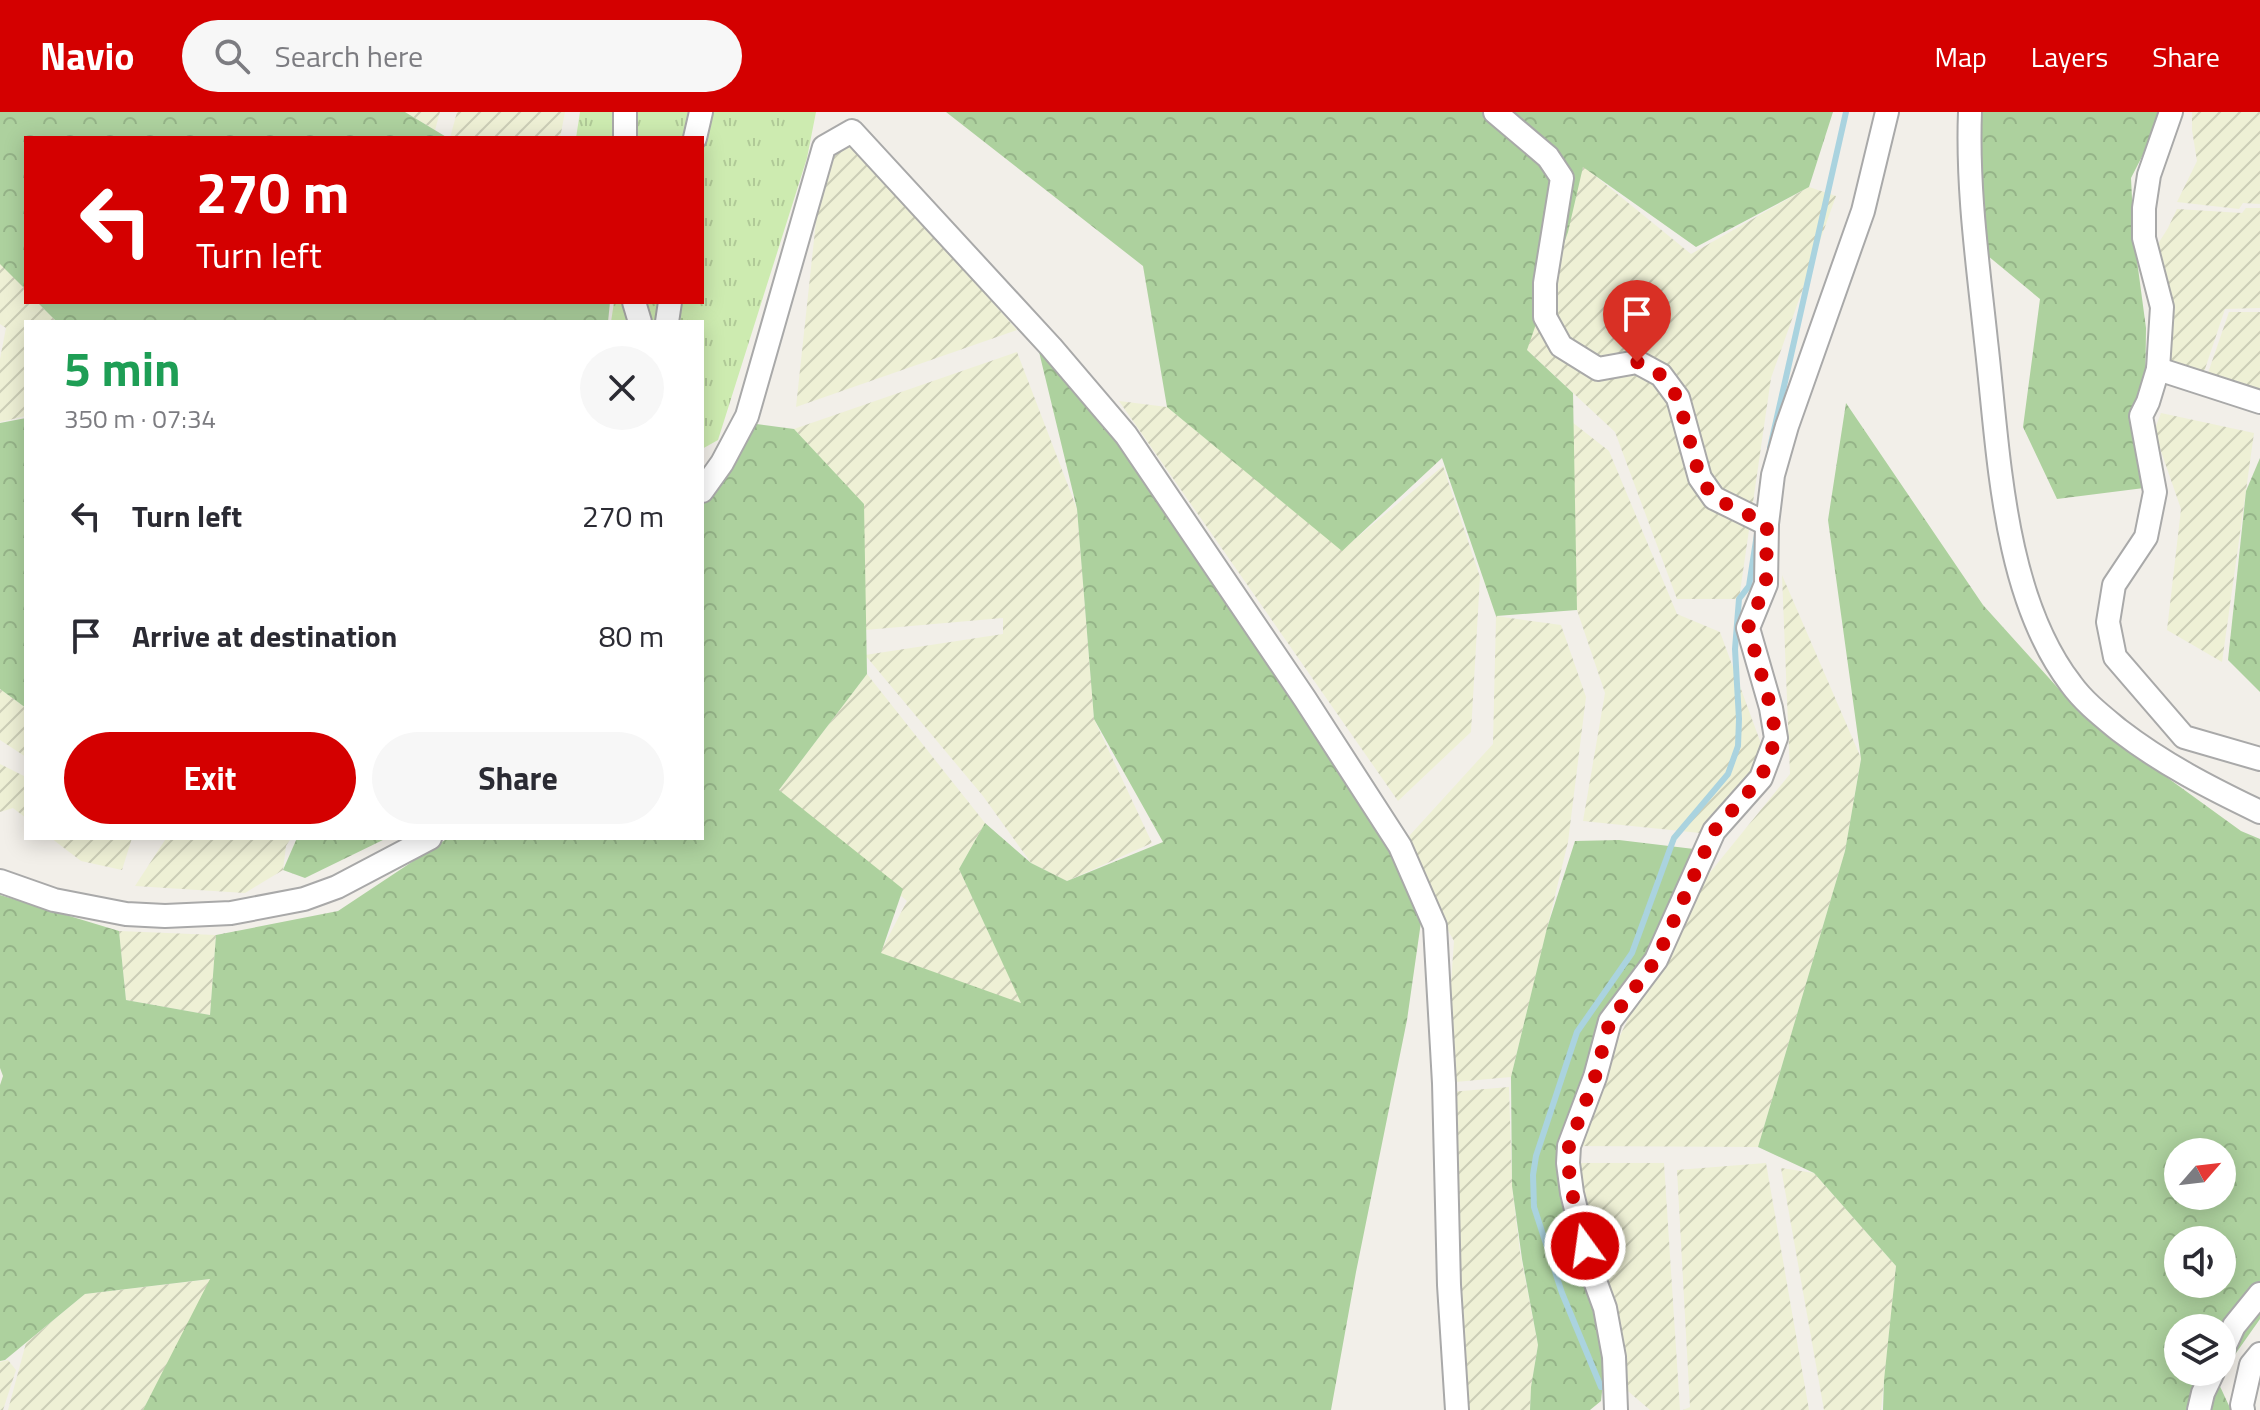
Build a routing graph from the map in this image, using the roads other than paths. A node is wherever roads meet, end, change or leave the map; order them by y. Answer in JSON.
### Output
{"nodes":[{"id":1,"x":625,"y":112,"type":"edge"},
{"id":2,"x":701,"y":112,"type":"edge"},
{"id":3,"x":1495,"y":112,"type":"edge"},
{"id":4,"x":1887,"y":112,"type":"edge"},
{"id":5,"x":1970,"y":112,"type":"edge"},
{"id":6,"x":2171,"y":112,"type":"edge"},
{"id":7,"x":625,"y":136,"type":"edge"},
{"id":8,"x":695,"y":136,"type":"edge"},
{"id":9,"x":2158,"y":369,"type":"junction"},
{"id":10,"x":2260,"y":402,"type":"edge"},
{"id":11,"x":704,"y":488,"type":"edge"},
{"id":12,"x":1760,"y":521,"type":"junction"},
{"id":13,"x":2260,"y":759,"type":"edge"},
{"id":14,"x":2260,"y":812,"type":"edge"},
{"id":15,"x":426,"y":840,"type":"edge"},
{"id":16,"x":0,"y":881,"type":"edge"},
{"id":17,"x":2260,"y":1294,"type":"edge"},
{"id":18,"x":2236,"y":1324,"type":"edge"},
{"id":19,"x":2260,"y":1354,"type":"edge"},
{"id":20,"x":2206,"y":1386,"type":"edge"},
{"id":21,"x":1457,"y":1410,"type":"edge"},
{"id":22,"x":1616,"y":1410,"type":"edge"},
{"id":23,"x":2199,"y":1410,"type":"edge"},
{"id":24,"x":2243,"y":1410,"type":"edge"}],
"edges":[{"from":1,"to":7,"type":"street"},
{"from":2,"to":8,"type":"street"},
{"from":3,"to":12,"type":"street"},
{"from":4,"to":12,"type":"street"},
{"from":5,"to":14,"type":"street"},
{"from":6,"to":9,"type":"street"},
{"from":9,"to":10,"type":"street"},
{"from":9,"to":13,"type":"street"},
{"from":11,"to":21,"type":"street"},
{"from":12,"to":22,"type":"street"},
{"from":15,"to":16,"type":"street"},
{"from":17,"to":18,"type":"street"},
{"from":19,"to":24,"type":"street"},
{"from":20,"to":23,"type":"street"}]}
